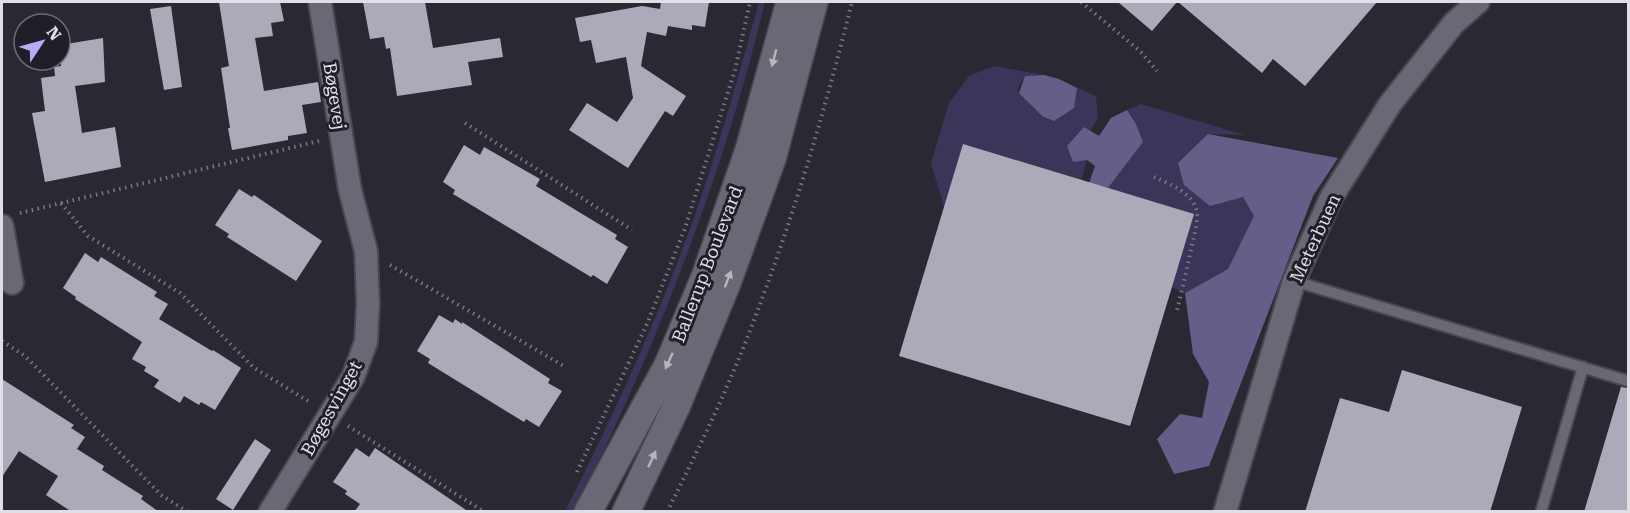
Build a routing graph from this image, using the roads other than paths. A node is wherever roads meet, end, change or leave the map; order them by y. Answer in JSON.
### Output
{"nodes":[{"id":1,"x":320,"y":2,"type":"edge"},
{"id":2,"x":790,"y":2,"type":"edge"},
{"id":3,"x":814,"y":2,"type":"edge"},
{"id":4,"x":1478,"y":2,"type":"edge"},
{"id":5,"x":350,"y":190,"type":"joint"},
{"id":6,"x":6,"y":221,"type":"edge"},
{"id":7,"x":1294,"y":281,"type":"junction"},
{"id":8,"x":12,"y":283,"type":"dead end"},
{"id":9,"x":1583,"y":367,"type":"junction"},
{"id":10,"x":1629,"y":381,"type":"edge"},
{"id":11,"x":270,"y":512,"type":"edge"},
{"id":12,"x":588,"y":512,"type":"edge"},
{"id":13,"x":627,"y":512,"type":"edge"},
{"id":14,"x":1225,"y":512,"type":"edge"},
{"id":15,"x":1541,"y":512,"type":"edge"}],
"edges":[{"from":1,"to":5,"type":"street","name":"Bøgevej"},
{"from":2,"to":12,"type":"street","name":"Ballerup Boulevard","one_way":true},
{"from":13,"to":3,"type":"street","name":"Ballerup Boulevard","one_way":true},
{"from":4,"to":7,"type":"street","name":"Meterbuen"},
{"from":5,"to":11,"type":"street","name":"Bøgesvinget"},
{"from":6,"to":8,"type":"street"},
{"from":7,"to":9,"type":"lane"},
{"from":7,"to":14,"type":"street","name":"Meterbuen"},
{"from":9,"to":10,"type":"lane"},
{"from":9,"to":15,"type":"lane"}]}
